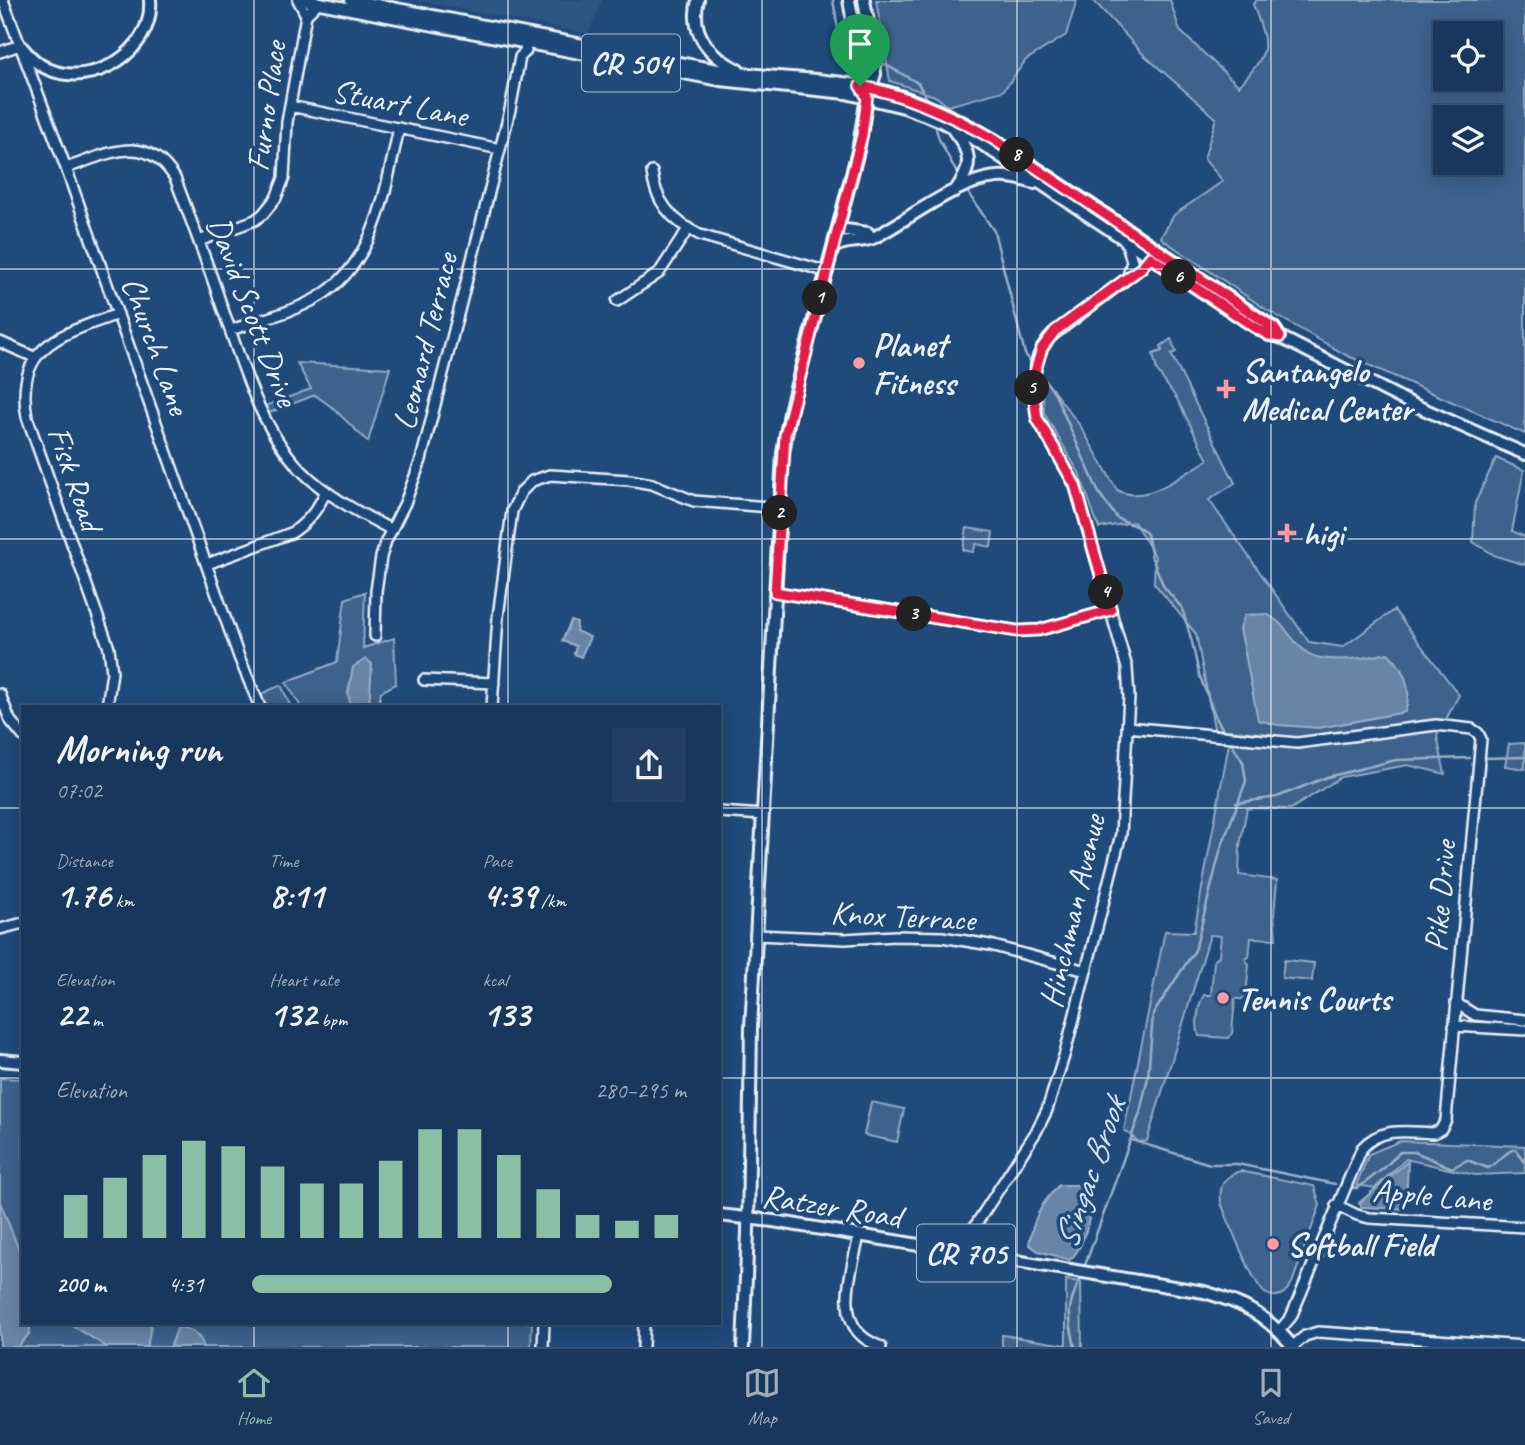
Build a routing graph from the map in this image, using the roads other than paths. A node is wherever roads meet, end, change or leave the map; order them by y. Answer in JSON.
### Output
{"nodes":[{"id":1,"x":3,"y":0,"type":"edge"},
{"id":2,"x":150,"y":0,"type":"edge"},
{"id":3,"x":298,"y":0,"type":"edge"},
{"id":4,"x":304,"y":0,"type":"edge"},
{"id":5,"x":351,"y":0,"type":"edge"},
{"id":6,"x":698,"y":0,"type":"edge"},
{"id":7,"x":849,"y":0,"type":"edge"},
{"id":8,"x":863,"y":0,"type":"edge"},
{"id":9,"x":318,"y":3,"type":"junction"},
{"id":10,"x":306,"y":15,"type":"junction"},
{"id":11,"x":524,"y":43,"type":"junction"},
{"id":12,"x":20,"y":45,"type":"junction"},
{"id":13,"x":0,"y":52,"type":"edge"},
{"id":14,"x":747,"y":75,"type":"junction"},
{"id":15,"x":866,"y":90,"type":"junction"},
{"id":16,"x":290,"y":106,"type":"junction"},
{"id":17,"x":934,"y":115,"type":"junction"},
{"id":18,"x":950,"y":126,"type":"junction"},
{"id":19,"x":399,"y":128,"type":"junction"},
{"id":20,"x":500,"y":149,"type":"junction"},
{"id":21,"x":66,"y":167,"type":"junction"},
{"id":22,"x":652,"y":172,"type":"dead end"},
{"id":23,"x":1045,"y":186,"type":"junction"},
{"id":24,"x":955,"y":191,"type":"junction"},
{"id":25,"x":688,"y":229,"type":"junction"},
{"id":26,"x":838,"y":229,"type":"junction"},
{"id":27,"x":885,"y":230,"type":"junction"},
{"id":28,"x":199,"y":241,"type":"junction"},
{"id":29,"x":1126,"y":241,"type":"junction"},
{"id":30,"x":834,"y":247,"type":"junction"},
{"id":31,"x":1151,"y":252,"type":"junction"},
{"id":32,"x":828,"y":272,"type":"junction"},
{"id":33,"x":1128,"y":277,"type":"junction"},
{"id":34,"x":617,"y":301,"type":"dead end"},
{"id":35,"x":118,"y":314,"type":"junction"},
{"id":36,"x":230,"y":330,"type":"junction"},
{"id":37,"x":0,"y":342,"type":"edge"},
{"id":38,"x":36,"y":358,"type":"junction"},
{"id":39,"x":1525,"y":454,"type":"edge"},
{"id":40,"x":326,"y":491,"type":"junction"},
{"id":41,"x":780,"y":508,"type":"junction"},
{"id":42,"x":391,"y":530,"type":"junction"},
{"id":43,"x":207,"y":564,"type":"junction"},
{"id":44,"x":775,"y":592,"type":"junction"},
{"id":45,"x":1111,"y":610,"type":"junction"},
{"id":46,"x":375,"y":636,"type":"dead end"},
{"id":47,"x":424,"y":680,"type":"dead end"},
{"id":48,"x":494,"y":683,"type":"junction"},
{"id":49,"x":0,"y":694,"type":"edge"},
{"id":50,"x":107,"y":705,"type":"edge"},
{"id":51,"x":259,"y":705,"type":"edge"},
{"id":52,"x":492,"y":705,"type":"edge"},
{"id":53,"x":1127,"y":727,"type":"junction"},
{"id":54,"x":21,"y":734,"type":"edge"},
{"id":55,"x":721,"y":812,"type":"edge"},
{"id":56,"x":763,"y":814,"type":"junction"},
{"id":57,"x":21,"y":924,"type":"edge"},
{"id":58,"x":0,"y":929,"type":"edge"},
{"id":59,"x":756,"y":935,"type":"junction"},
{"id":60,"x":1086,"y":971,"type":"junction"},
{"id":61,"x":1456,"y":1003,"type":"junction"},
{"id":62,"x":1504,"y":1017,"type":"junction"},
{"id":63,"x":1525,"y":1020,"type":"edge"},
{"id":64,"x":1454,"y":1026,"type":"junction"},
{"id":65,"x":1504,"y":1028,"type":"junction"},
{"id":66,"x":1525,"y":1030,"type":"edge"},
{"id":67,"x":0,"y":1060,"type":"edge"},
{"id":68,"x":21,"y":1062,"type":"edge"},
{"id":69,"x":1336,"y":1205,"type":"junction"},
{"id":70,"x":721,"y":1214,"type":"edge"},
{"id":71,"x":748,"y":1218,"type":"junction"},
{"id":72,"x":1525,"y":1227,"type":"edge"},
{"id":73,"x":859,"y":1235,"type":"junction"},
{"id":74,"x":958,"y":1252,"type":"junction"},
{"id":75,"x":544,"y":1325,"type":"edge"},
{"id":76,"x":644,"y":1325,"type":"edge"},
{"id":77,"x":1279,"y":1331,"type":"junction"},
{"id":78,"x":1525,"y":1346,"type":"edge"},
{"id":79,"x":543,"y":1347,"type":"edge"},
{"id":80,"x":643,"y":1347,"type":"edge"},
{"id":81,"x":743,"y":1347,"type":"edge"},
{"id":82,"x":881,"y":1347,"type":"edge"},
{"id":83,"x":1293,"y":1347,"type":"edge"}],
"edges":[{"from":1,"to":12,"type":"street","name":"Church Lane"},
{"from":2,"to":12,"type":"main road"},
{"from":3,"to":10,"type":"street","name":"Furno Place"},
{"from":4,"to":9,"type":"main road","number":"CR 504"},
{"from":5,"to":14,"type":"main road","number":"CR 504"},
{"from":6,"to":14,"type":"main road"},
{"from":7,"to":15,"type":"main road"},
{"from":8,"to":15,"type":"main road"},
{"from":9,"to":10,"type":"street","name":"Furno Place"},
{"from":9,"to":11,"type":"main road","number":"CR 504"},
{"from":10,"to":16,"type":"street","name":"Furno Place"},
{"from":11,"to":15,"type":"main road","number":"CR 504"},
{"from":11,"to":20,"type":"street","name":"Leonard Terrace"},
{"from":12,"to":13,"type":"street"},
{"from":12,"to":21,"type":"street","name":"Church Lane"},
{"from":14,"to":15,"type":"main road","number":"CR 504"},
{"from":15,"to":17,"type":"main road","number":"CR 504"},
{"from":15,"to":17,"type":"main road","number":"CR 504"},
{"from":15,"to":26,"type":"main road"},
{"from":16,"to":19,"type":"street","name":"Stuart Lane"},
{"from":16,"to":28,"type":"street","name":"Furno Place"},
{"from":17,"to":18,"type":"main road","number":"CR 504"},
{"from":17,"to":31,"type":"main road","number":"CR 504"},
{"from":18,"to":23,"type":"main road","number":"CR 504"},
{"from":18,"to":24,"type":"main road"},
{"from":19,"to":20,"type":"street","name":"Stuart Lane"},
{"from":19,"to":36,"type":"street"},
{"from":20,"to":42,"type":"street","name":"Leonard Terrace"},
{"from":21,"to":28,"type":"street","name":"David Scott Drive"},
{"from":21,"to":35,"type":"street","name":"Church Lane"},
{"from":22,"to":25,"type":"street"},
{"from":23,"to":24,"type":"main road"},
{"from":23,"to":29,"type":"main road","number":"CR 504"},
{"from":24,"to":27,"type":"main road"},
{"from":25,"to":32,"type":"street"},
{"from":25,"to":34,"type":"street"},
{"from":26,"to":27,"type":"main road"},
{"from":26,"to":30,"type":"main road"},
{"from":27,"to":30,"type":"main road"},
{"from":28,"to":36,"type":"street","name":"David Scott Drive"},
{"from":29,"to":31,"type":"main road","number":"CR 504"},
{"from":29,"to":33,"type":"street"},
{"from":30,"to":32,"type":"main road"},
{"from":31,"to":33,"type":"street","name":"Hinchman Avenue"},
{"from":31,"to":39,"type":"main road","number":"CR 504"},
{"from":32,"to":41,"type":"main road"},
{"from":33,"to":45,"type":"street","name":"Hinchman Avenue"},
{"from":35,"to":38,"type":"street","name":"Fisk Road"},
{"from":35,"to":43,"type":"street","name":"Church Lane"},
{"from":36,"to":40,"type":"street","name":"David Scott Drive"},
{"from":37,"to":38,"type":"street"},
{"from":38,"to":50,"type":"street","name":"Fisk Road"},
{"from":40,"to":42,"type":"street","name":"David Scott Drive"},
{"from":40,"to":43,"type":"street"},
{"from":41,"to":44,"type":"main road"},
{"from":41,"to":48,"type":"street"},
{"from":42,"to":46,"type":"street","name":"Leonard Terrace"},
{"from":43,"to":51,"type":"street","name":"Church Lane"},
{"from":44,"to":45,"type":"street"},
{"from":44,"to":56,"type":"main road"},
{"from":45,"to":53,"type":"street","name":"Hinchman Avenue"},
{"from":47,"to":48,"type":"street"},
{"from":48,"to":52,"type":"street"},
{"from":49,"to":54,"type":"street"},
{"from":53,"to":60,"type":"street","name":"Hinchman Avenue"},
{"from":53,"to":61,"type":"street","name":"Pike Drive"},
{"from":55,"to":56,"type":"street"},
{"from":56,"to":59,"type":"main road"},
{"from":57,"to":58,"type":"street"},
{"from":59,"to":60,"type":"street","name":"Knox Terrace"},
{"from":59,"to":71,"type":"main road"},
{"from":60,"to":74,"type":"street","name":"Hinchman Avenue"},
{"from":61,"to":62,"type":"street"},
{"from":61,"to":64,"type":"street","name":"Pike Drive"},
{"from":62,"to":63,"type":"street"},
{"from":62,"to":65,"type":"street"},
{"from":64,"to":65,"type":"street"},
{"from":64,"to":69,"type":"street","name":"Pike Drive"},
{"from":65,"to":66,"type":"street"},
{"from":67,"to":68,"type":"main road"},
{"from":69,"to":72,"type":"street","name":"Apple Lane"},
{"from":69,"to":77,"type":"street","name":"Pike Drive"},
{"from":70,"to":71,"type":"main road","name":"Ratzer Road","number":"CR 705"},
{"from":71,"to":73,"type":"main road","name":"Ratzer Road","number":"CR 705"},
{"from":71,"to":81,"type":"main road"},
{"from":73,"to":74,"type":"main road","name":"Ratzer Road","number":"CR 705"},
{"from":73,"to":82,"type":"street"},
{"from":74,"to":77,"type":"main road","name":"Ratzer Road","number":"CR 705"},
{"from":75,"to":79,"type":"street"},
{"from":76,"to":80,"type":"street"},
{"from":77,"to":83,"type":"main road","name":"Ratzer Road","number":"CR 705"},
{"from":78,"to":83,"type":"street"}]}
